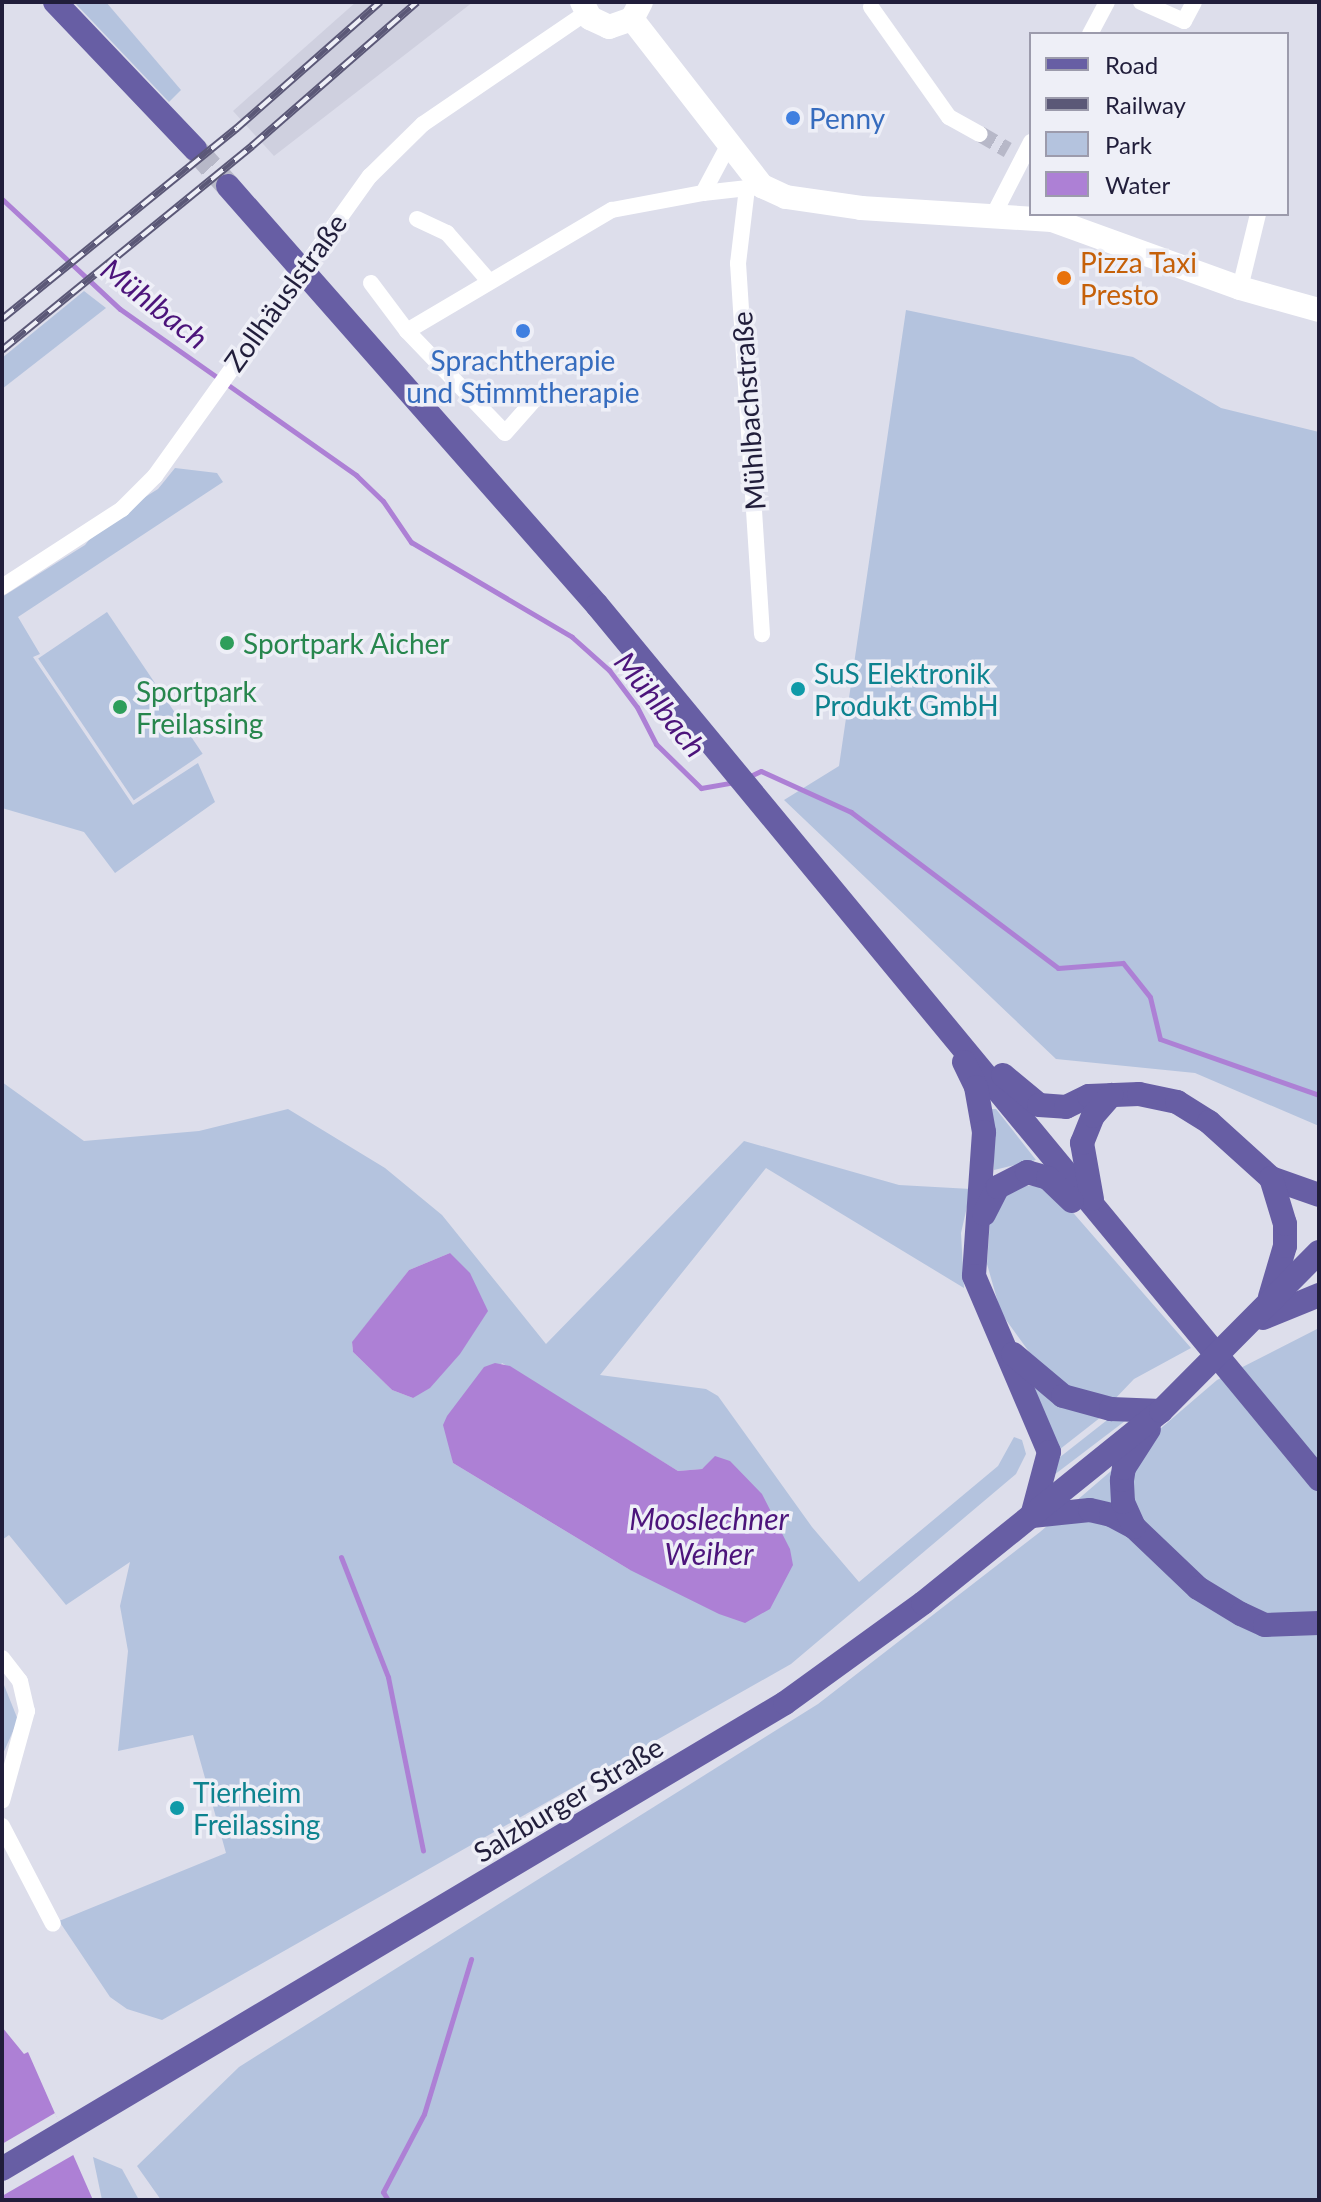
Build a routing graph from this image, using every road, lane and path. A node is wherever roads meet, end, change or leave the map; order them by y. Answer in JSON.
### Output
{"nodes":[{"id":1,"x":55,"y":2,"type":"edge"},
{"id":2,"x":1107,"y":2,"type":"edge"},
{"id":3,"x":1141,"y":2,"type":"edge"},
{"id":4,"x":1194,"y":2,"type":"edge"},
{"id":5,"x":584,"y":7,"type":"edge"},
{"id":6,"x":871,"y":7,"type":"dead end"},
{"id":7,"x":637,"y":10,"type":"edge"},
{"id":8,"x":1091,"y":32,"type":"edge"},
{"id":9,"x":980,"y":134,"type":"tunnel mouth"},
{"id":10,"x":729,"y":144,"type":"junction"},
{"id":11,"x":1029,"y":144,"type":"edge"},
{"id":12,"x":195,"y":149,"type":"tunnel mouth"},
{"id":13,"x":228,"y":186,"type":"tunnel mouth"},
{"id":14,"x":755,"y":187,"type":"junction"},
{"id":15,"x":703,"y":193,"type":"junction"},
{"id":16,"x":994,"y":214,"type":"junction"},
{"id":17,"x":1258,"y":216,"type":"edge"},
{"id":18,"x":417,"y":219,"type":"dead end"},
{"id":19,"x":489,"y":281,"type":"junction"},
{"id":20,"x":371,"y":283,"type":"dead end"},
{"id":21,"x":1240,"y":288,"type":"junction"},
{"id":22,"x":1319,"y":310,"type":"edge"},
{"id":23,"x":407,"y":331,"type":"junction"},
{"id":24,"x":535,"y":399,"type":"dead end"},
{"id":25,"x":2,"y":587,"type":"edge"},
{"id":26,"x":762,"y":634,"type":"dead end"},
{"id":27,"x":960,"y":1043,"type":"junction"},
{"id":28,"x":1111,"y":1095,"type":"junction"},
{"id":29,"x":1271,"y":1178,"type":"junction"},
{"id":30,"x":1319,"y":1195,"type":"edge"},
{"id":31,"x":1093,"y":1204,"type":"junction"},
{"id":32,"x":973,"y":1239,"type":"junction"},
{"id":33,"x":1319,"y":1252,"type":"edge"},
{"id":34,"x":1141,"y":1265,"type":"junction"},
{"id":35,"x":1319,"y":1295,"type":"edge"},
{"id":36,"x":1254,"y":1322,"type":"junction"},
{"id":37,"x":1009,"y":1350,"type":"junction"},
{"id":38,"x":1161,"y":1411,"type":"junction"},
{"id":39,"x":1299,"y":1455,"type":"junction"},
{"id":40,"x":1319,"y":1471,"type":"edge"},
{"id":41,"x":1319,"y":1479,"type":"edge"},
{"id":42,"x":1319,"y":1489,"type":"edge"},
{"id":43,"x":1032,"y":1516,"type":"junction"},
{"id":44,"x":1134,"y":1527,"type":"junction"},
{"id":45,"x":1314,"y":1621,"type":"edge"},
{"id":46,"x":2,"y":1658,"type":"edge"},
{"id":47,"x":2,"y":1801,"type":"edge"},
{"id":48,"x":2,"y":1826,"type":"edge"},
{"id":49,"x":53,"y":1924,"type":"dead end"},
{"id":50,"x":7,"y":2166,"type":"edge"}],
"edges":[{"from":1,"to":12,"type":"main road"},
{"from":2,"to":8,"type":"street"},
{"from":3,"to":4,"type":"street"},
{"from":5,"to":7,"type":"street"},
{"from":5,"to":25,"type":"street","name":"Zollhäuslstraße"},
{"from":6,"to":9,"type":"street"},
{"from":7,"to":10,"type":"street"},
{"from":10,"to":14,"type":"street"},
{"from":10,"to":15,"type":"street"},
{"from":11,"to":16,"type":"street"},
{"from":13,"to":27,"type":"main road"},
{"from":14,"to":15,"type":"street"},
{"from":14,"to":16,"type":"street"},
{"from":14,"to":26,"type":"street","name":"Mühlbachstraße"},
{"from":15,"to":19,"type":"street"},
{"from":16,"to":21,"type":"street"},
{"from":17,"to":21,"type":"street"},
{"from":18,"to":19,"type":"street"},
{"from":19,"to":23,"type":"street"},
{"from":20,"to":23,"type":"street"},
{"from":21,"to":22,"type":"street"},
{"from":23,"to":24,"type":"street"},
{"from":27,"to":28,"type":"main road"},
{"from":27,"to":31,"type":"main road"},
{"from":27,"to":32,"type":"main road"},
{"from":28,"to":29,"type":"main road"},
{"from":28,"to":31,"type":"main road"},
{"from":29,"to":30,"type":"main road"},
{"from":29,"to":36,"type":"main road"},
{"from":31,"to":34,"type":"main road"},
{"from":32,"to":34,"type":"main road"},
{"from":32,"to":37,"type":"main road"},
{"from":33,"to":36,"type":"main road"},
{"from":34,"to":39,"type":"main road"},
{"from":35,"to":36,"type":"main road"},
{"from":36,"to":38,"type":"main road"},
{"from":37,"to":38,"type":"main road"},
{"from":37,"to":43,"type":"main road"},
{"from":38,"to":43,"type":"main road","name":"Salzburger Straße"},
{"from":38,"to":44,"type":"main road"},
{"from":39,"to":40,"type":"main road"},
{"from":39,"to":41,"type":"main road"},
{"from":39,"to":42,"type":"main road"},
{"from":43,"to":44,"type":"main road"},
{"from":43,"to":50,"type":"main road","name":"Salzburger Straße"},
{"from":44,"to":45,"type":"main road"},
{"from":46,"to":47,"type":"street"},
{"from":48,"to":49,"type":"street"}]}
